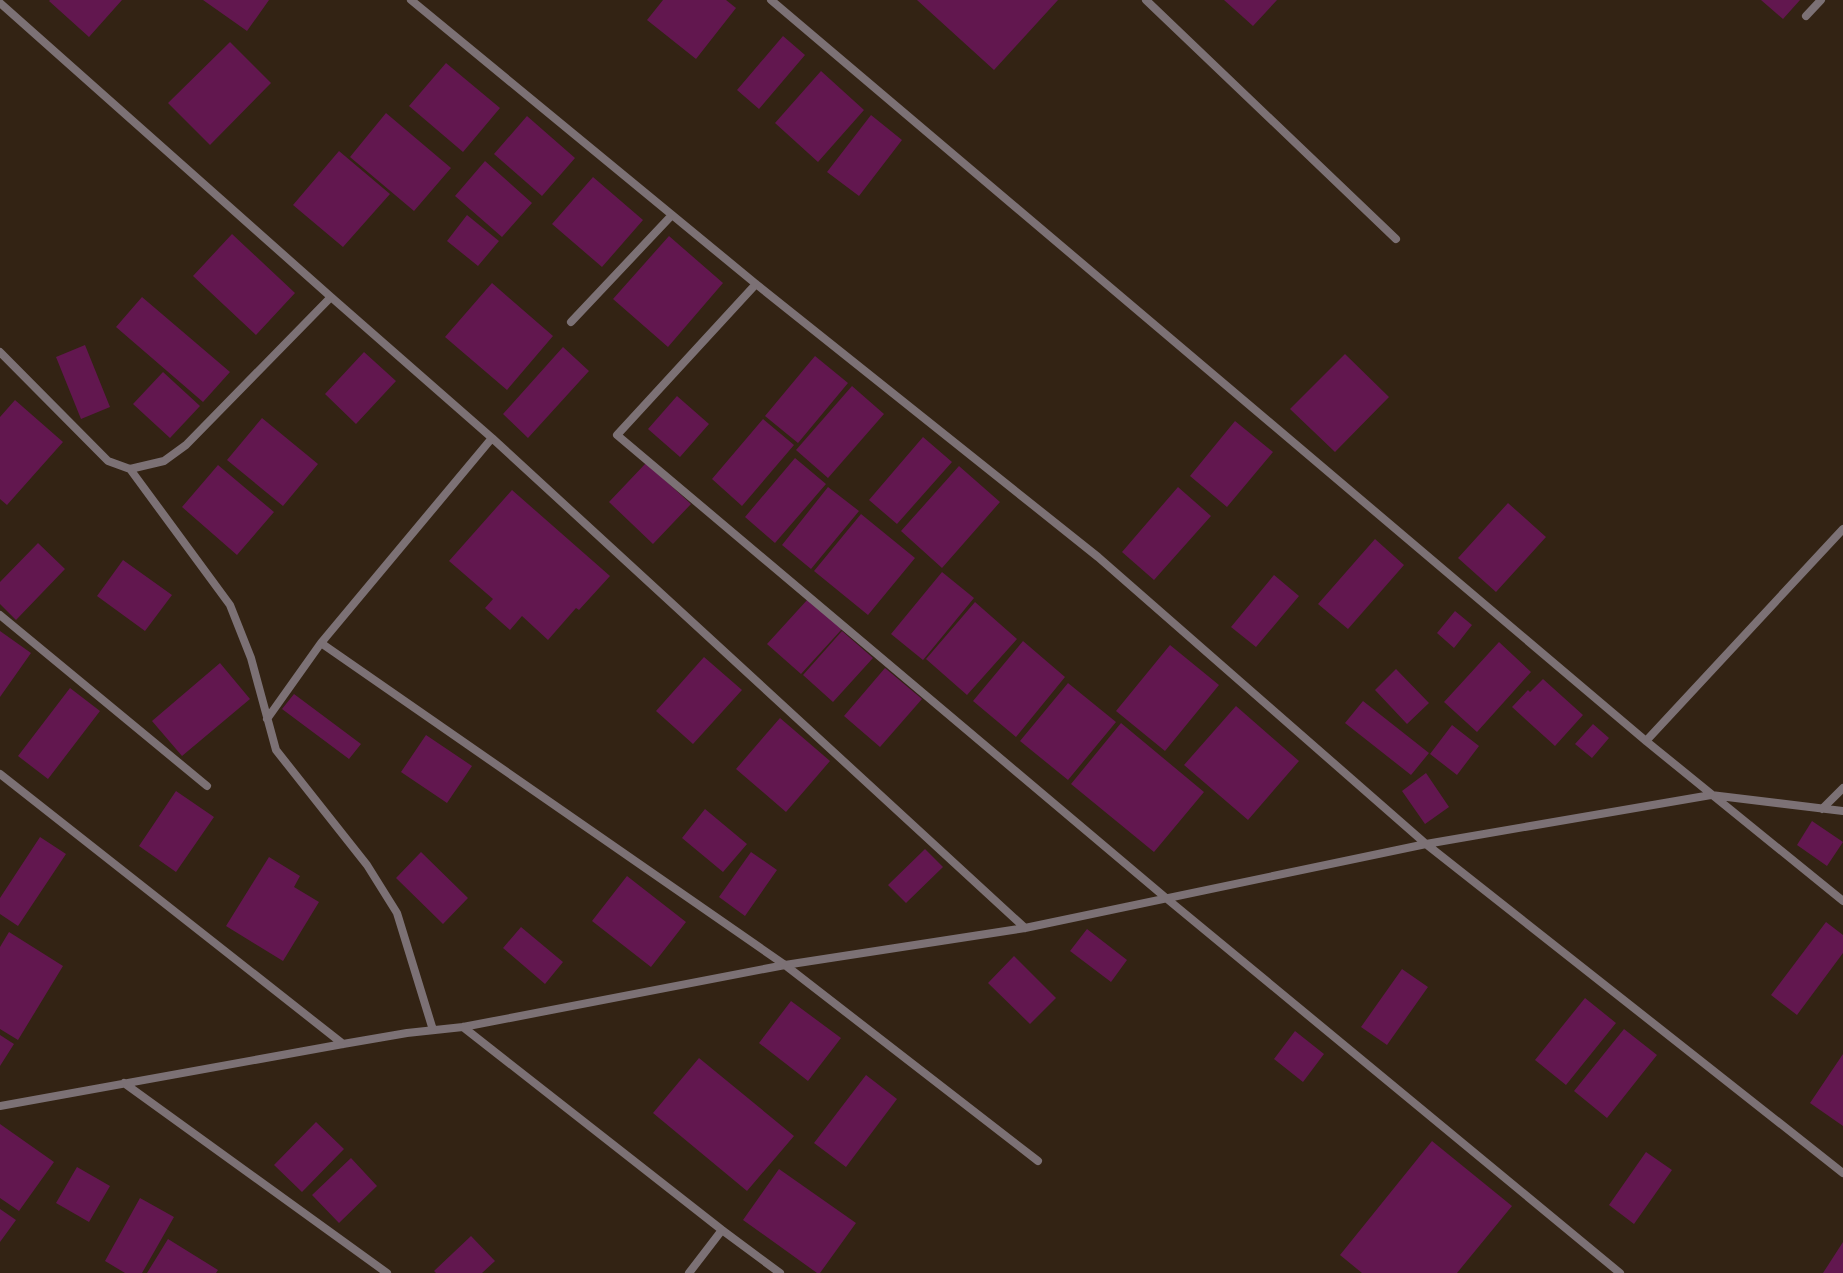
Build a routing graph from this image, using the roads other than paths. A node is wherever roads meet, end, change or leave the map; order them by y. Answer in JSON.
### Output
{"nodes":[{"id":1,"x":412,"y":0,"type":"edge"},
{"id":2,"x":771,"y":0,"type":"edge"},
{"id":3,"x":1146,"y":0,"type":"edge"},
{"id":4,"x":1821,"y":0,"type":"edge"},
{"id":5,"x":0,"y":3,"type":"edge"},
{"id":6,"x":1806,"y":16,"type":"dead end"},
{"id":7,"x":672,"y":215,"type":"junction"},
{"id":8,"x":1396,"y":239,"type":"dead end"},
{"id":9,"x":756,"y":284,"type":"junction"},
{"id":10,"x":331,"y":297,"type":"junction"},
{"id":11,"x":572,"y":322,"type":"dead end"},
{"id":12,"x":0,"y":352,"type":"edge"},
{"id":13,"x":492,"y":438,"type":"junction"},
{"id":14,"x":130,"y":469,"type":"junction"},
{"id":15,"x":1843,"y":529,"type":"edge"},
{"id":16,"x":0,"y":614,"type":"edge"},
{"id":17,"x":321,"y":643,"type":"junction"},
{"id":18,"x":267,"y":720,"type":"junction"},
{"id":19,"x":1646,"y":741,"type":"junction"},
{"id":20,"x":0,"y":774,"type":"edge"},
{"id":21,"x":208,"y":786,"type":"dead end"},
{"id":22,"x":1843,"y":788,"type":"edge"},
{"id":23,"x":1711,"y":795,"type":"junction"},
{"id":24,"x":1822,"y":809,"type":"junction"},
{"id":25,"x":1843,"y":811,"type":"edge"},
{"id":26,"x":1426,"y":844,"type":"junction"},
{"id":27,"x":1166,"y":898,"type":"junction"},
{"id":28,"x":1843,"y":901,"type":"edge"},
{"id":29,"x":1025,"y":928,"type":"junction"},
{"id":30,"x":785,"y":965,"type":"junction"},
{"id":31,"x":463,"y":1027,"type":"junction"},
{"id":32,"x":433,"y":1030,"type":"junction"},
{"id":33,"x":343,"y":1044,"type":"junction"},
{"id":34,"x":124,"y":1083,"type":"junction"},
{"id":35,"x":0,"y":1106,"type":"edge"},
{"id":36,"x":1038,"y":1160,"type":"dead end"},
{"id":37,"x":1843,"y":1173,"type":"edge"},
{"id":38,"x":722,"y":1230,"type":"junction"},
{"id":39,"x":388,"y":1273,"type":"edge"},
{"id":40,"x":689,"y":1273,"type":"edge"},
{"id":41,"x":780,"y":1273,"type":"edge"},
{"id":42,"x":1620,"y":1273,"type":"edge"}],
"edges":[{"from":1,"to":7,"type":"street"},
{"from":2,"to":19,"type":"street"},
{"from":3,"to":8,"type":"street"},
{"from":4,"to":6,"type":"street"},
{"from":5,"to":10,"type":"street"},
{"from":7,"to":9,"type":"street"},
{"from":7,"to":11,"type":"street"},
{"from":9,"to":26,"type":"street"},
{"from":9,"to":27,"type":"street"},
{"from":10,"to":13,"type":"street"},
{"from":10,"to":14,"type":"street"},
{"from":12,"to":14,"type":"street"},
{"from":13,"to":17,"type":"street"},
{"from":13,"to":29,"type":"street"},
{"from":14,"to":18,"type":"street"},
{"from":15,"to":19,"type":"street"},
{"from":16,"to":21,"type":"street"},
{"from":17,"to":18,"type":"street"},
{"from":17,"to":30,"type":"street"},
{"from":18,"to":32,"type":"street"},
{"from":19,"to":23,"type":"street"},
{"from":20,"to":33,"type":"street"},
{"from":22,"to":24,"type":"street"},
{"from":23,"to":24,"type":"street"},
{"from":23,"to":26,"type":"street"},
{"from":23,"to":28,"type":"street"},
{"from":24,"to":25,"type":"street"},
{"from":26,"to":27,"type":"street"},
{"from":26,"to":37,"type":"street"},
{"from":27,"to":29,"type":"street"},
{"from":27,"to":42,"type":"street"},
{"from":29,"to":30,"type":"street"},
{"from":30,"to":31,"type":"street"},
{"from":30,"to":36,"type":"street"},
{"from":31,"to":32,"type":"street"},
{"from":31,"to":38,"type":"street"},
{"from":32,"to":33,"type":"street"},
{"from":33,"to":34,"type":"street"},
{"from":34,"to":35,"type":"street"},
{"from":34,"to":39,"type":"street"},
{"from":38,"to":40,"type":"street"},
{"from":38,"to":41,"type":"street"}]}
